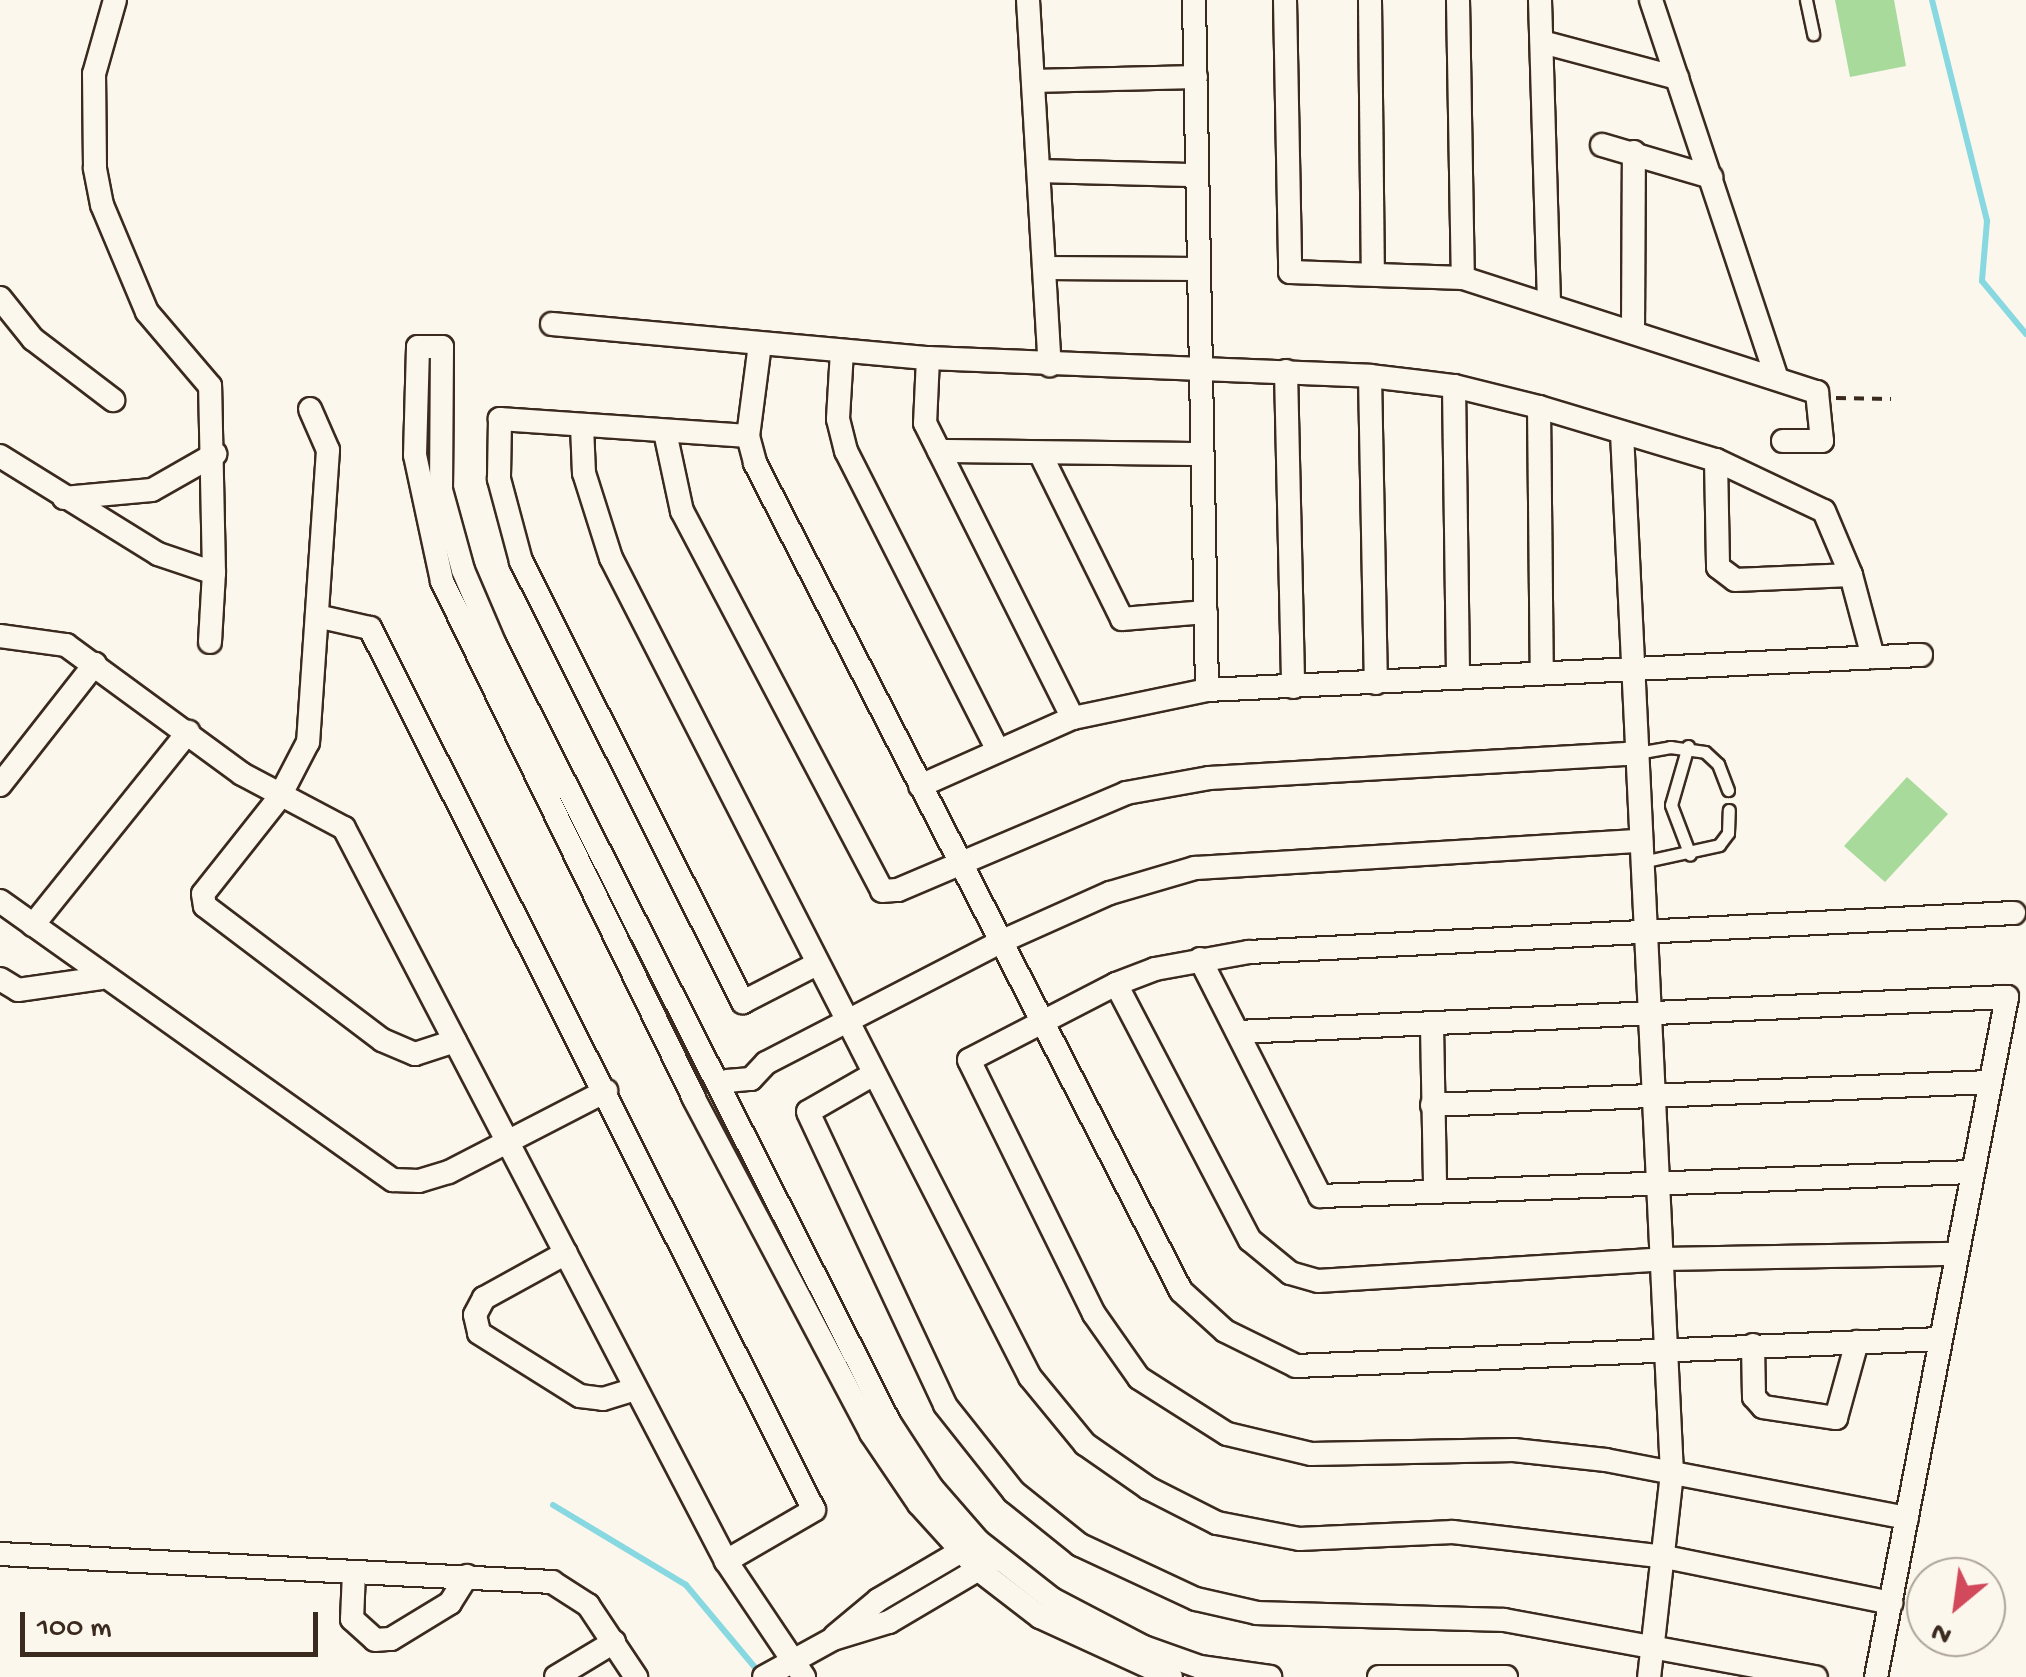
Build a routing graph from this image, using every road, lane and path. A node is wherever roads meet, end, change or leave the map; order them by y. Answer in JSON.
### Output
{"nodes":[{"id":1,"x":115,"y":0,"type":"edge"},
{"id":2,"x":1028,"y":0,"type":"edge"},
{"id":3,"x":1194,"y":0,"type":"edge"},
{"id":4,"x":1286,"y":0,"type":"edge"},
{"id":5,"x":1370,"y":0,"type":"edge"},
{"id":6,"x":1458,"y":0,"type":"edge"},
{"id":7,"x":1540,"y":0,"type":"edge"},
{"id":8,"x":1651,"y":0,"type":"edge"},
{"id":9,"x":1806,"y":0,"type":"edge"},
{"id":10,"x":1814,"y":34,"type":"dead end"},
{"id":11,"x":1542,"y":42,"type":"junction"},
{"id":12,"x":1196,"y":77,"type":"junction"},
{"id":13,"x":1677,"y":78,"type":"junction"},
{"id":14,"x":1033,"y":81,"type":"junction"},
{"id":15,"x":1602,"y":145,"type":"dead end"},
{"id":16,"x":1634,"y":152,"type":"junction"},
{"id":17,"x":1039,"y":171,"type":"junction"},
{"id":18,"x":1197,"y":175,"type":"junction"},
{"id":19,"x":1710,"y":177,"type":"junction"},
{"id":20,"x":1046,"y":268,"type":"junction"},
{"id":21,"x":1198,"y":269,"type":"junction"},
{"id":22,"x":1373,"y":273,"type":"junction"},
{"id":23,"x":1463,"y":278,"type":"junction"},
{"id":24,"x":0,"y":298,"type":"edge"},
{"id":25,"x":1549,"y":304,"type":"junction"},
{"id":26,"x":552,"y":324,"type":"dead end"},
{"id":27,"x":1633,"y":331,"type":"junction"},
{"id":28,"x":760,"y":344,"type":"junction"},
{"id":29,"x":842,"y":352,"type":"junction"},
{"id":30,"x":928,"y":358,"type":"junction"},
{"id":31,"x":1050,"y":365,"type":"junction"},
{"id":32,"x":1201,"y":369,"type":"junction"},
{"id":33,"x":1286,"y":371,"type":"junction"},
{"id":34,"x":1370,"y":376,"type":"junction"},
{"id":35,"x":1776,"y":376,"type":"junction"},
{"id":36,"x":1454,"y":386,"type":"junction"},
{"id":37,"x":1816,"y":392,"type":"junction"},
{"id":38,"x":1892,"y":399,"type":"dead end"},
{"id":39,"x":114,"y":400,"type":"dead end"},
{"id":40,"x":1538,"y":407,"type":"junction"},
{"id":41,"x":310,"y":409,"type":"dead end"},
{"id":42,"x":582,"y":426,"type":"junction"},
{"id":43,"x":665,"y":432,"type":"junction"},
{"id":44,"x":1622,"y":433,"type":"junction"},
{"id":45,"x":748,"y":436,"type":"junction"},
{"id":46,"x":1783,"y":441,"type":"dead end"},
{"id":47,"x":939,"y":451,"type":"junction"},
{"id":48,"x":1040,"y":453,"type":"junction"},
{"id":49,"x":215,"y":454,"type":"junction"},
{"id":50,"x":1202,"y":454,"type":"junction"},
{"id":51,"x":0,"y":456,"type":"edge"},
{"id":52,"x":1716,"y":460,"type":"junction"},
{"id":53,"x":0,"y":478,"type":"edge"},
{"id":54,"x":59,"y":498,"type":"junction"},
{"id":55,"x":214,"y":573,"type":"junction"},
{"id":56,"x":1851,"y":575,"type":"junction"},
{"id":57,"x":1206,"y":612,"type":"junction"},
{"id":58,"x":321,"y":616,"type":"junction"},
{"id":59,"x":0,"y":636,"type":"edge"},
{"id":60,"x":210,"y":642,"type":"dead end"},
{"id":61,"x":1921,"y":655,"type":"dead end"},
{"id":62,"x":1873,"y":657,"type":"junction"},
{"id":63,"x":96,"y":664,"type":"junction"},
{"id":64,"x":1633,"y":668,"type":"junction"},
{"id":65,"x":1542,"y":673,"type":"junction"},
{"id":66,"x":1458,"y":678,"type":"junction"},
{"id":67,"x":1376,"y":682,"type":"junction"},
{"id":68,"x":1293,"y":687,"type":"junction"},
{"id":69,"x":1207,"y":690,"type":"junction"},
{"id":70,"x":1074,"y":718,"type":"junction"},
{"id":71,"x":188,"y":732,"type":"junction"},
{"id":72,"x":1688,"y":746,"type":"junction"},
{"id":73,"x":997,"y":749,"type":"junction"},
{"id":74,"x":1636,"y":754,"type":"junction"},
{"id":75,"x":0,"y":785,"type":"edge"},
{"id":76,"x":920,"y":786,"type":"junction"},
{"id":77,"x":1728,"y":790,"type":"dead end"},
{"id":78,"x":279,"y":798,"type":"junction"},
{"id":79,"x":1729,"y":810,"type":"dead end"},
{"id":80,"x":1641,"y":851,"type":"junction"},
{"id":81,"x":1690,"y":854,"type":"junction"},
{"id":82,"x":957,"y":861,"type":"junction"},
{"id":83,"x":0,"y":901,"type":"edge"},
{"id":84,"x":2014,"y":914,"type":"dead end"},
{"id":85,"x":32,"y":925,"type":"junction"},
{"id":86,"x":1646,"y":930,"type":"junction"},
{"id":87,"x":998,"y":942,"type":"junction"},
{"id":88,"x":1200,"y":959,"type":"junction"},
{"id":89,"x":817,"y":964,"type":"junction"},
{"id":90,"x":100,"y":978,"type":"junction"},
{"id":91,"x":0,"y":979,"type":"edge"},
{"id":92,"x":1116,"y":984,"type":"junction"},
{"id":93,"x":1650,"y":1013,"type":"junction"},
{"id":94,"x":847,"y":1020,"type":"junction"},
{"id":95,"x":1037,"y":1021,"type":"junction"},
{"id":96,"x":1432,"y":1026,"type":"junction"},
{"id":97,"x":1238,"y":1032,"type":"junction"},
{"id":98,"x":455,"y":1041,"type":"junction"},
{"id":99,"x":874,"y":1074,"type":"junction"},
{"id":100,"x":1990,"y":1082,"type":"junction"},
{"id":101,"x":724,"y":1083,"type":"junction"},
{"id":102,"x":606,"y":1091,"type":"junction"},
{"id":103,"x":694,"y":1098,"type":"junction"},
{"id":104,"x":1655,"y":1100,"type":"junction"},
{"id":105,"x":1432,"y":1105,"type":"junction"},
{"id":106,"x":509,"y":1142,"type":"junction"},
{"id":107,"x":1972,"y":1172,"type":"junction"},
{"id":108,"x":1659,"y":1179,"type":"junction"},
{"id":109,"x":1435,"y":1189,"type":"junction"},
{"id":110,"x":566,"y":1254,"type":"junction"},
{"id":111,"x":1957,"y":1254,"type":"junction"},
{"id":112,"x":1663,"y":1259,"type":"junction"},
{"id":113,"x":1940,"y":1339,"type":"junction"},
{"id":114,"x":1857,"y":1342,"type":"junction"},
{"id":115,"x":1753,"y":1345,"type":"junction"},
{"id":116,"x":1667,"y":1348,"type":"junction"},
{"id":117,"x":636,"y":1389,"type":"junction"},
{"id":118,"x":1672,"y":1473,"type":"junction"},
{"id":119,"x":1907,"y":1518,"type":"junction"},
{"id":120,"x":970,"y":1546,"type":"junction"},
{"id":121,"x":0,"y":1554,"type":"edge"},
{"id":122,"x":1665,"y":1558,"type":"junction"},
{"id":123,"x":726,"y":1561,"type":"junction"},
{"id":124,"x":988,"y":1564,"type":"junction"},
{"id":125,"x":354,"y":1572,"type":"junction"},
{"id":126,"x":467,"y":1576,"type":"junction"},
{"id":127,"x":899,"y":1588,"type":"junction"},
{"id":128,"x":1891,"y":1603,"type":"junction"},
{"id":129,"x":912,"y":1610,"type":"junction"},
{"id":130,"x":833,"y":1638,"type":"junction"},
{"id":131,"x":614,"y":1642,"type":"junction"},
{"id":132,"x":1654,"y":1644,"type":"junction"},
{"id":133,"x":798,"y":1668,"type":"edge"},
{"id":134,"x":556,"y":1677,"type":"edge"},
{"id":135,"x":636,"y":1677,"type":"edge"},
{"id":136,"x":764,"y":1677,"type":"edge"},
{"id":137,"x":1171,"y":1677,"type":"edge"},
{"id":138,"x":1270,"y":1677,"type":"edge"},
{"id":139,"x":1379,"y":1677,"type":"edge"},
{"id":140,"x":1506,"y":1677,"type":"edge"},
{"id":141,"x":1649,"y":1677,"type":"edge"},
{"id":142,"x":1816,"y":1677,"type":"edge"},
{"id":143,"x":1876,"y":1677,"type":"edge"}],
"edges":[{"from":1,"to":49,"type":"street"},
{"from":2,"to":14,"type":"street"},
{"from":3,"to":12,"type":"street"},
{"from":4,"to":22,"type":"street"},
{"from":5,"to":22,"type":"street"},
{"from":6,"to":23,"type":"street"},
{"from":7,"to":11,"type":"street"},
{"from":8,"to":13,"type":"street"},
{"from":9,"to":10,"type":"lane"},
{"from":11,"to":13,"type":"street"},
{"from":11,"to":25,"type":"street"},
{"from":12,"to":14,"type":"street"},
{"from":12,"to":18,"type":"street"},
{"from":13,"to":19,"type":"street"},
{"from":14,"to":17,"type":"street"},
{"from":15,"to":16,"type":"street"},
{"from":16,"to":19,"type":"street"},
{"from":16,"to":27,"type":"street"},
{"from":17,"to":18,"type":"street"},
{"from":17,"to":20,"type":"street"},
{"from":18,"to":21,"type":"street"},
{"from":19,"to":35,"type":"street"},
{"from":20,"to":21,"type":"street"},
{"from":20,"to":31,"type":"street"},
{"from":21,"to":32,"type":"street"},
{"from":22,"to":23,"type":"street"},
{"from":23,"to":25,"type":"street"},
{"from":24,"to":39,"type":"street"},
{"from":25,"to":27,"type":"street"},
{"from":26,"to":28,"type":"street"},
{"from":27,"to":35,"type":"street"},
{"from":28,"to":29,"type":"street"},
{"from":28,"to":45,"type":"street"},
{"from":29,"to":30,"type":"street"},
{"from":29,"to":73,"type":"street"},
{"from":30,"to":31,"type":"street"},
{"from":30,"to":47,"type":"street"},
{"from":31,"to":32,"type":"street"},
{"from":32,"to":33,"type":"street"},
{"from":32,"to":50,"type":"street"},
{"from":33,"to":34,"type":"street"},
{"from":33,"to":68,"type":"street"},
{"from":34,"to":36,"type":"street"},
{"from":34,"to":67,"type":"street"},
{"from":35,"to":37,"type":"street"},
{"from":36,"to":40,"type":"street"},
{"from":36,"to":66,"type":"street"},
{"from":37,"to":38,"type":"path"},
{"from":37,"to":46,"type":"street"},
{"from":40,"to":44,"type":"street"},
{"from":40,"to":65,"type":"street"},
{"from":41,"to":58,"type":"street"},
{"from":42,"to":43,"type":"street"},
{"from":42,"to":89,"type":"street"},
{"from":42,"to":89,"type":"street"},
{"from":43,"to":45,"type":"street"},
{"from":43,"to":82,"type":"street"},
{"from":44,"to":52,"type":"street"},
{"from":44,"to":64,"type":"street"},
{"from":45,"to":76,"type":"street"},
{"from":47,"to":48,"type":"street"},
{"from":47,"to":70,"type":"street"},
{"from":48,"to":50,"type":"street"},
{"from":48,"to":57,"type":"street"},
{"from":49,"to":54,"type":"street"},
{"from":49,"to":55,"type":"street"},
{"from":50,"to":57,"type":"street"},
{"from":51,"to":54,"type":"street"},
{"from":52,"to":56,"type":"street"},
{"from":52,"to":56,"type":"street"},
{"from":53,"to":54,"type":"street"},
{"from":54,"to":55,"type":"street"},
{"from":55,"to":60,"type":"street"},
{"from":56,"to":62,"type":"street"},
{"from":57,"to":69,"type":"street"},
{"from":58,"to":78,"type":"street"},
{"from":58,"to":102,"type":"street"},
{"from":59,"to":63,"type":"street"},
{"from":61,"to":62,"type":"street"},
{"from":62,"to":64,"type":"street"},
{"from":63,"to":71,"type":"street"},
{"from":63,"to":75,"type":"street"},
{"from":64,"to":65,"type":"street"},
{"from":64,"to":74,"type":"street"},
{"from":65,"to":66,"type":"street"},
{"from":66,"to":67,"type":"street"},
{"from":67,"to":68,"type":"street"},
{"from":68,"to":69,"type":"street"},
{"from":69,"to":70,"type":"street"},
{"from":70,"to":73,"type":"street"},
{"from":71,"to":78,"type":"street"},
{"from":71,"to":85,"type":"street"},
{"from":72,"to":74,"type":"lane"},
{"from":72,"to":77,"type":"lane"},
{"from":72,"to":81,"type":"lane"},
{"from":73,"to":76,"type":"street"},
{"from":74,"to":80,"type":"street"},
{"from":74,"to":82,"type":"street"},
{"from":76,"to":82,"type":"street"},
{"from":78,"to":98,"type":"street"},
{"from":78,"to":98,"type":"street"},
{"from":79,"to":81,"type":"lane"},
{"from":80,"to":81,"type":"lane"},
{"from":80,"to":86,"type":"street"},
{"from":80,"to":87,"type":"street"},
{"from":82,"to":87,"type":"street"},
{"from":83,"to":85,"type":"street"},
{"from":84,"to":86,"type":"street"},
{"from":85,"to":90,"type":"street"},
{"from":86,"to":88,"type":"street"},
{"from":86,"to":93,"type":"street"},
{"from":87,"to":94,"type":"street"},
{"from":87,"to":95,"type":"street"},
{"from":88,"to":92,"type":"street"},
{"from":88,"to":97,"type":"street"},
{"from":89,"to":94,"type":"street"},
{"from":90,"to":91,"type":"street"},
{"from":90,"to":106,"type":"street"},
{"from":92,"to":95,"type":"street"},
{"from":92,"to":112,"type":"street"},
{"from":93,"to":96,"type":"street"},
{"from":93,"to":100,"type":"street"},
{"from":93,"to":104,"type":"street"},
{"from":94,"to":99,"type":"street"},
{"from":94,"to":101,"type":"street"},
{"from":95,"to":116,"type":"street"},
{"from":95,"to":118,"type":"street"},
{"from":96,"to":97,"type":"street"},
{"from":96,"to":105,"type":"street"},
{"from":97,"to":109,"type":"street"},
{"from":98,"to":106,"type":"street"},
{"from":99,"to":122,"type":"street"},
{"from":99,"to":132,"type":"street"},
{"from":100,"to":104,"type":"street"},
{"from":100,"to":107,"type":"street"},
{"from":101,"to":103,"type":"street"},
{"from":101,"to":103,"type":"street"},
{"from":101,"to":120,"type":"street"},
{"from":102,"to":106,"type":"street"},
{"from":102,"to":123,"type":"street"},
{"from":103,"to":120,"type":"street"},
{"from":104,"to":105,"type":"street"},
{"from":104,"to":108,"type":"street"},
{"from":105,"to":109,"type":"street"},
{"from":106,"to":110,"type":"street"},
{"from":107,"to":108,"type":"street"},
{"from":107,"to":111,"type":"street"},
{"from":108,"to":109,"type":"street"},
{"from":108,"to":112,"type":"street"},
{"from":110,"to":117,"type":"street"},
{"from":110,"to":117,"type":"street"},
{"from":111,"to":112,"type":"street"},
{"from":111,"to":113,"type":"street"},
{"from":112,"to":116,"type":"street"},
{"from":113,"to":114,"type":"street"},
{"from":113,"to":119,"type":"street"},
{"from":114,"to":115,"type":"street"},
{"from":114,"to":115,"type":"street"},
{"from":115,"to":116,"type":"street"},
{"from":116,"to":118,"type":"street"},
{"from":117,"to":123,"type":"street"},
{"from":118,"to":119,"type":"street"},
{"from":118,"to":122,"type":"street"},
{"from":119,"to":128,"type":"street"},
{"from":120,"to":124,"type":"street"},
{"from":120,"to":127,"type":"street"},
{"from":121,"to":125,"type":"street"},
{"from":122,"to":128,"type":"street"},
{"from":122,"to":132,"type":"street"},
{"from":123,"to":133,"type":"street"},
{"from":124,"to":129,"type":"street"},
{"from":124,"to":137,"type":"street"},
{"from":124,"to":138,"type":"street"},
{"from":125,"to":126,"type":"street"},
{"from":125,"to":126,"type":"street"},
{"from":126,"to":131,"type":"street"},
{"from":127,"to":129,"type":"street"},
{"from":127,"to":130,"type":"street"},
{"from":128,"to":143,"type":"street"},
{"from":129,"to":130,"type":"street"},
{"from":130,"to":133,"type":"street"},
{"from":131,"to":134,"type":"street"},
{"from":131,"to":135,"type":"street"},
{"from":132,"to":141,"type":"street"},
{"from":132,"to":142,"type":"street"},
{"from":133,"to":136,"type":"street"},
{"from":139,"to":140,"type":"street"}]}
